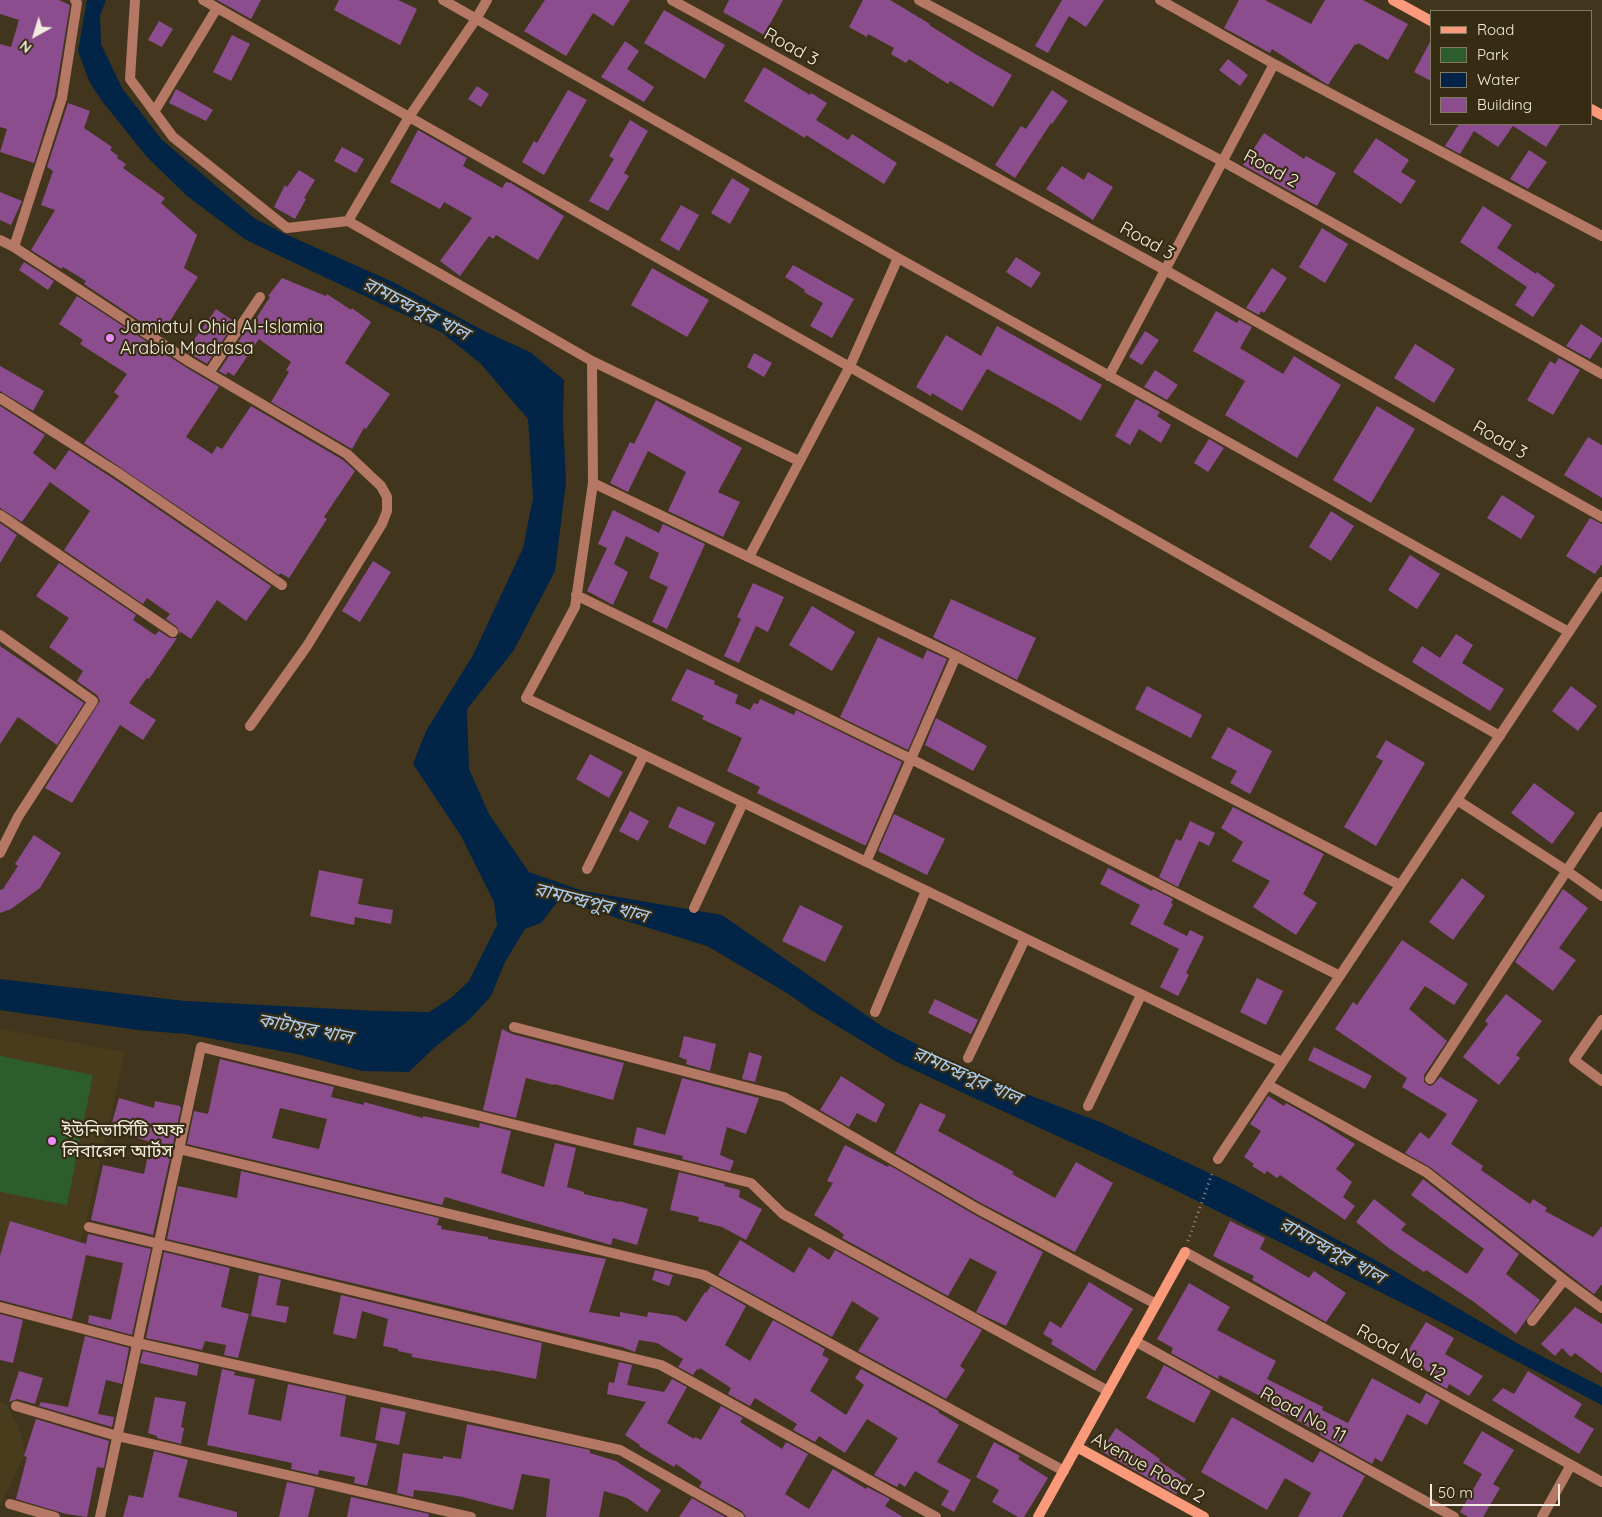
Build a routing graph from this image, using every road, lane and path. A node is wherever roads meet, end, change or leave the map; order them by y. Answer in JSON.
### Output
{"nodes":[{"id":1,"x":75,"y":0,"type":"edge"},
{"id":2,"x":135,"y":0,"type":"edge"},
{"id":3,"x":202,"y":0,"type":"edge"},
{"id":4,"x":443,"y":0,"type":"edge"},
{"id":5,"x":487,"y":0,"type":"edge"},
{"id":6,"x":672,"y":0,"type":"edge"},
{"id":7,"x":919,"y":0,"type":"edge"},
{"id":8,"x":1160,"y":0,"type":"edge"},
{"id":9,"x":1393,"y":0,"type":"edge"},
{"id":10,"x":217,"y":8,"type":"junction"},
{"id":11,"x":476,"y":19,"type":"junction"},
{"id":12,"x":1430,"y":20,"type":"edge"},
{"id":13,"x":1274,"y":64,"type":"junction"},
{"id":14,"x":154,"y":112,"type":"junction"},
{"id":15,"x":409,"y":117,"type":"junction"},
{"id":16,"x":1222,"y":161,"type":"junction"},
{"id":17,"x":348,"y":221,"type":"junction"},
{"id":18,"x":1602,"y":236,"type":"edge"},
{"id":19,"x":0,"y":240,"type":"edge"},
{"id":20,"x":14,"y":247,"type":"junction"},
{"id":21,"x":898,"y":258,"type":"junction"},
{"id":22,"x":1165,"y":270,"type":"junction"},
{"id":23,"x":260,"y":297,"type":"dead end"},
{"id":24,"x":592,"y":361,"type":"junction"},
{"id":25,"x":850,"y":366,"type":"junction"},
{"id":26,"x":210,"y":373,"type":"junction"},
{"id":27,"x":1602,"y":374,"type":"edge"},
{"id":28,"x":1109,"y":376,"type":"junction"},
{"id":29,"x":0,"y":398,"type":"edge"},
{"id":30,"x":799,"y":461,"type":"junction"},
{"id":31,"x":593,"y":483,"type":"junction"},
{"id":32,"x":0,"y":515,"type":"edge"},
{"id":33,"x":1602,"y":517,"type":"edge"},
{"id":34,"x":749,"y":557,"type":"junction"},
{"id":35,"x":1602,"y":582,"type":"edge"},
{"id":36,"x":282,"y":585,"type":"dead end"},
{"id":37,"x":576,"y":596,"type":"junction"},
{"id":38,"x":173,"y":632,"type":"dead end"},
{"id":39,"x":1569,"y":632,"type":"junction"},
{"id":40,"x":0,"y":635,"type":"edge"},
{"id":41,"x":956,"y":656,"type":"junction"},
{"id":42,"x":250,"y":726,"type":"dead end"},
{"id":43,"x":1500,"y":736,"type":"junction"},
{"id":44,"x":644,"y":755,"type":"junction"},
{"id":45,"x":911,"y":759,"type":"junction"},
{"id":46,"x":1457,"y":800,"type":"junction"},
{"id":47,"x":743,"y":803,"type":"junction"},
{"id":48,"x":1602,"y":817,"type":"edge"},
{"id":49,"x":0,"y":853,"type":"edge"},
{"id":50,"x":866,"y":862,"type":"junction"},
{"id":51,"x":587,"y":869,"type":"dead end"},
{"id":52,"x":1567,"y":871,"type":"junction"},
{"id":53,"x":1400,"y":886,"type":"junction"},
{"id":54,"x":926,"y":891,"type":"junction"},
{"id":55,"x":1602,"y":896,"type":"edge"},
{"id":56,"x":694,"y":908,"type":"dead end"},
{"id":57,"x":1024,"y":938,"type":"junction"},
{"id":58,"x":1340,"y":976,"type":"junction"},
{"id":59,"x":1141,"y":995,"type":"junction"},
{"id":60,"x":875,"y":1012,"type":"dead end"},
{"id":61,"x":1602,"y":1020,"type":"edge"},
{"id":62,"x":514,"y":1027,"type":"dead end"},
{"id":63,"x":968,"y":1058,"type":"dead end"},
{"id":64,"x":1282,"y":1062,"type":"junction"},
{"id":65,"x":1430,"y":1079,"type":"dead end"},
{"id":66,"x":1602,"y":1081,"type":"edge"},
{"id":67,"x":1268,"y":1084,"type":"junction"},
{"id":68,"x":1088,"y":1106,"type":"dead end"},
{"id":69,"x":179,"y":1149,"type":"junction"},
{"id":70,"x":1218,"y":1159,"type":"joint"},
{"id":71,"x":89,"y":1227,"type":"dead end"},
{"id":72,"x":159,"y":1244,"type":"junction"},
{"id":73,"x":1184,"y":1252,"type":"junction"},
{"id":74,"x":1564,"y":1280,"type":"junction"},
{"id":75,"x":1156,"y":1304,"type":"junction"},
{"id":76,"x":0,"y":1307,"type":"edge"},
{"id":77,"x":1602,"y":1308,"type":"edge"},
{"id":78,"x":1532,"y":1321,"type":"dead end"},
{"id":79,"x":1135,"y":1341,"type":"junction"},
{"id":80,"x":137,"y":1343,"type":"junction"},
{"id":81,"x":1108,"y":1391,"type":"junction"},
{"id":82,"x":16,"y":1406,"type":"dead end"},
{"id":83,"x":117,"y":1436,"type":"junction"},
{"id":84,"x":1077,"y":1447,"type":"junction"},
{"id":85,"x":1571,"y":1465,"type":"junction"},
{"id":86,"x":1064,"y":1470,"type":"junction"},
{"id":87,"x":1602,"y":1482,"type":"edge"},
{"id":88,"x":10,"y":1504,"type":"dead end"},
{"id":89,"x":55,"y":1517,"type":"edge"},
{"id":90,"x":100,"y":1517,"type":"edge"},
{"id":91,"x":472,"y":1517,"type":"edge"},
{"id":92,"x":740,"y":1517,"type":"edge"},
{"id":93,"x":936,"y":1517,"type":"edge"},
{"id":94,"x":1038,"y":1517,"type":"edge"},
{"id":95,"x":1204,"y":1517,"type":"edge"},
{"id":96,"x":1454,"y":1517,"type":"edge"},
{"id":97,"x":1542,"y":1517,"type":"edge"}],
"edges":[{"from":1,"to":20,"type":"street"},
{"from":2,"to":14,"type":"street"},
{"from":3,"to":10,"type":"street"},
{"from":4,"to":11,"type":"street"},
{"from":5,"to":11,"type":"street"},
{"from":6,"to":22,"type":"street","name":"Road 3"},
{"from":7,"to":16,"type":"street","name":"Road 2"},
{"from":8,"to":13,"type":"street"},
{"from":9,"to":12,"type":"street"},
{"from":10,"to":14,"type":"street"},
{"from":10,"to":15,"type":"street"},
{"from":11,"to":15,"type":"street"},
{"from":11,"to":21,"type":"street"},
{"from":13,"to":16,"type":"street"},
{"from":13,"to":18,"type":"street"},
{"from":14,"to":17,"type":"street"},
{"from":15,"to":17,"type":"street"},
{"from":15,"to":25,"type":"street"},
{"from":16,"to":22,"type":"street"},
{"from":16,"to":27,"type":"street","name":"Road 2"},
{"from":17,"to":24,"type":"street"},
{"from":19,"to":20,"type":"street"},
{"from":20,"to":26,"type":"street"},
{"from":21,"to":25,"type":"street"},
{"from":21,"to":28,"type":"street"},
{"from":22,"to":28,"type":"street"},
{"from":22,"to":33,"type":"street","name":"Road 3"},
{"from":23,"to":26,"type":"street"},
{"from":24,"to":30,"type":"street"},
{"from":24,"to":31,"type":"street"},
{"from":25,"to":30,"type":"street"},
{"from":25,"to":43,"type":"street"},
{"from":26,"to":42,"type":"street"},
{"from":28,"to":39,"type":"street"},
{"from":29,"to":36,"type":"street"},
{"from":30,"to":34,"type":"street"},
{"from":31,"to":34,"type":"street"},
{"from":31,"to":37,"type":"street"},
{"from":32,"to":38,"type":"street"},
{"from":34,"to":41,"type":"street"},
{"from":35,"to":39,"type":"street"},
{"from":37,"to":44,"type":"street"},
{"from":37,"to":45,"type":"street"},
{"from":39,"to":43,"type":"street"},
{"from":40,"to":49,"type":"street"},
{"from":41,"to":45,"type":"street"},
{"from":41,"to":53,"type":"street"},
{"from":43,"to":46,"type":"street"},
{"from":44,"to":47,"type":"street"},
{"from":44,"to":51,"type":"street"},
{"from":45,"to":50,"type":"street"},
{"from":45,"to":58,"type":"street"},
{"from":46,"to":52,"type":"street"},
{"from":46,"to":53,"type":"street"},
{"from":47,"to":50,"type":"street"},
{"from":47,"to":56,"type":"street"},
{"from":48,"to":52,"type":"street"},
{"from":50,"to":54,"type":"street"},
{"from":52,"to":55,"type":"street"},
{"from":52,"to":65,"type":"street"},
{"from":53,"to":58,"type":"street"},
{"from":54,"to":57,"type":"street"},
{"from":54,"to":60,"type":"street"},
{"from":57,"to":59,"type":"street"},
{"from":57,"to":63,"type":"street"},
{"from":58,"to":64,"type":"street"},
{"from":59,"to":64,"type":"street"},
{"from":59,"to":68,"type":"street"},
{"from":61,"to":66,"type":"street"},
{"from":62,"to":75,"type":"street"},
{"from":64,"to":67,"type":"street"},
{"from":67,"to":70,"type":"street"},
{"from":67,"to":74,"type":"street"},
{"from":69,"to":72,"type":"street"},
{"from":69,"to":81,"type":"street"},
{"from":69,"to":86,"type":"street"},
{"from":70,"to":73,"type":"path"},
{"from":71,"to":72,"type":"street"},
{"from":72,"to":80,"type":"street"},
{"from":72,"to":93,"type":"street"},
{"from":73,"to":75,"type":"street"},
{"from":73,"to":85,"type":"street","name":"Road No. 12"},
{"from":74,"to":77,"type":"street"},
{"from":74,"to":78,"type":"street"},
{"from":75,"to":79,"type":"street"},
{"from":76,"to":80,"type":"street"},
{"from":79,"to":81,"type":"street"},
{"from":79,"to":96,"type":"street","name":"Road No. 11"},
{"from":80,"to":83,"type":"street"},
{"from":80,"to":92,"type":"street"},
{"from":81,"to":84,"type":"street"},
{"from":82,"to":83,"type":"street"},
{"from":83,"to":90,"type":"street"},
{"from":83,"to":91,"type":"street"},
{"from":84,"to":86,"type":"street"},
{"from":84,"to":95,"type":"street","name":"Avenue Road 2"},
{"from":85,"to":87,"type":"street","name":"Road No. 12"},
{"from":85,"to":97,"type":"street"},
{"from":86,"to":94,"type":"street"},
{"from":88,"to":89,"type":"street"}]}
